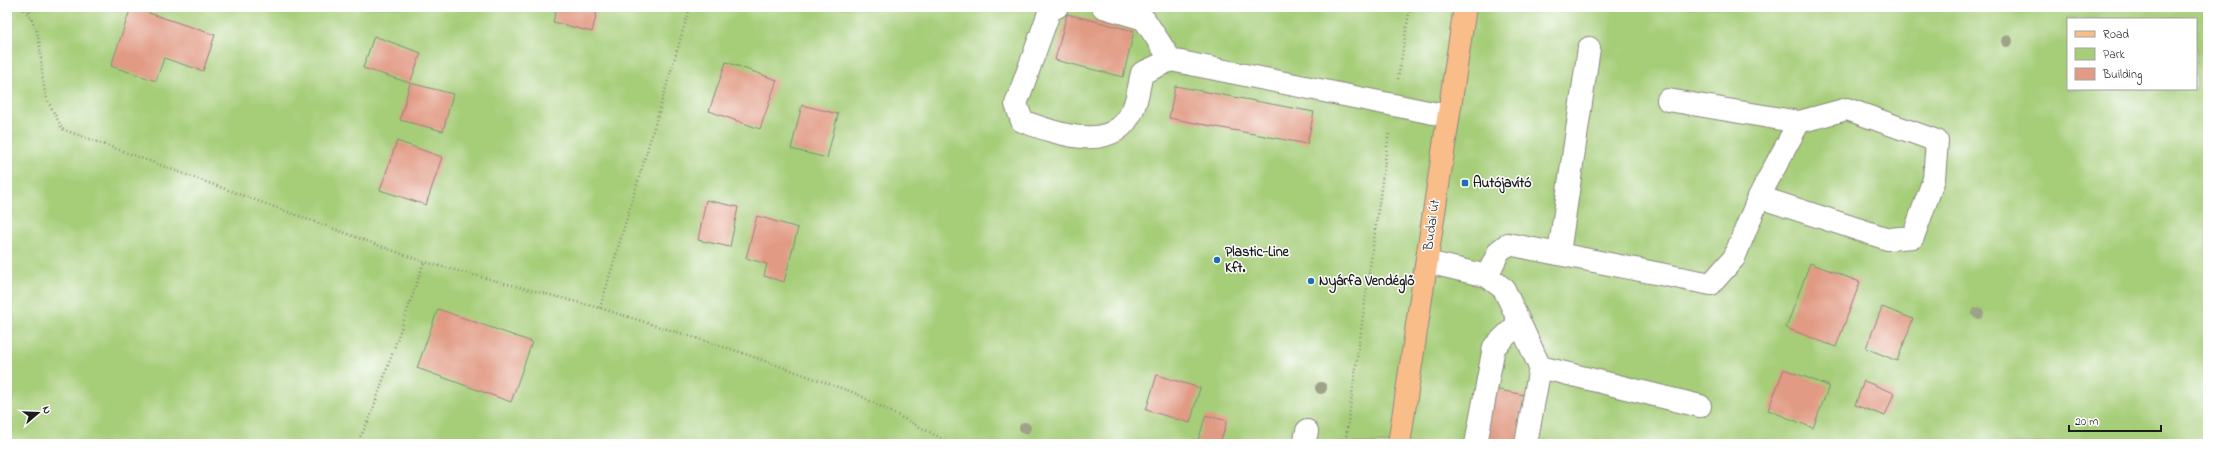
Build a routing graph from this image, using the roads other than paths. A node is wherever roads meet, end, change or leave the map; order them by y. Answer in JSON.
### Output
{"nodes":[{"id":1,"x":1057,"y":7,"type":"edge"},
{"id":2,"x":1103,"y":7,"type":"edge"},
{"id":3,"x":1465,"y":7,"type":"edge"},
{"id":4,"x":1589,"y":48,"type":"dead end"},
{"id":5,"x":1171,"y":60,"type":"junction"},
{"id":6,"x":1668,"y":100,"type":"dead end"},
{"id":7,"x":1448,"y":116,"type":"junction"},
{"id":8,"x":1799,"y":122,"type":"junction"},
{"id":9,"x":1759,"y":197,"type":"junction"},
{"id":10,"x":1559,"y":253,"type":"junction"},
{"id":11,"x":1427,"y":262,"type":"junction"},
{"id":12,"x":1487,"y":276,"type":"junction"},
{"id":13,"x":1519,"y":323,"type":"junction"},
{"id":14,"x":1540,"y":367,"type":"junction"},
{"id":15,"x":1700,"y":406,"type":"dead end"},
{"id":16,"x":1399,"y":444,"type":"edge"},
{"id":17,"x":1476,"y":444,"type":"edge"},
{"id":18,"x":1526,"y":444,"type":"edge"}],
"edges":[{"from":1,"to":5,"type":"lane"},
{"from":2,"to":5,"type":"lane"},
{"from":3,"to":7,"type":"main road","name":"Budai út"},
{"from":4,"to":10,"type":"lane"},
{"from":5,"to":7,"type":"lane"},
{"from":6,"to":8,"type":"lane"},
{"from":7,"to":11,"type":"main road","name":"Budai út"},
{"from":8,"to":9,"type":"lane"},
{"from":8,"to":9,"type":"lane"},
{"from":9,"to":10,"type":"lane"},
{"from":10,"to":12,"type":"lane"},
{"from":11,"to":12,"type":"lane"},
{"from":11,"to":16,"type":"main road","name":"Budai út"},
{"from":12,"to":13,"type":"lane"},
{"from":13,"to":14,"type":"lane"},
{"from":13,"to":17,"type":"lane"},
{"from":14,"to":15,"type":"lane"},
{"from":14,"to":18,"type":"lane"}]}
